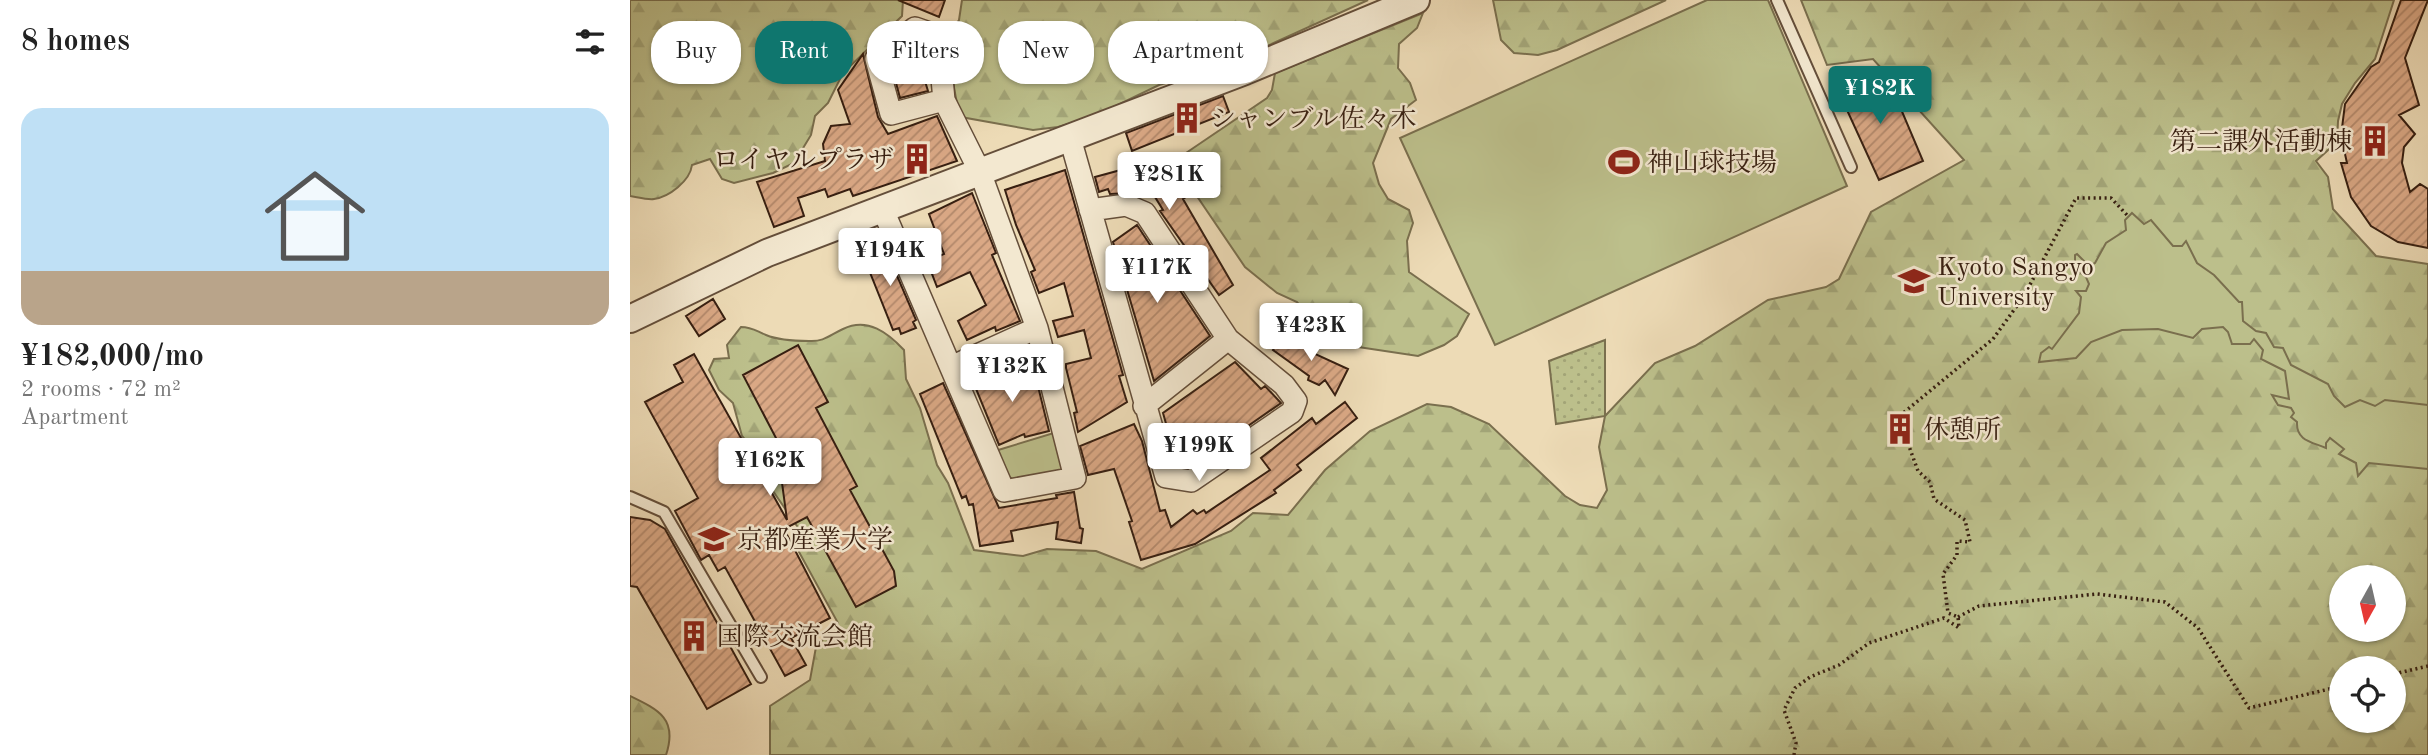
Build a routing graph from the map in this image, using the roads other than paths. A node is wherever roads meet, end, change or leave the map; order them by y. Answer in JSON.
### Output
{"nodes":[{"id":1,"x":1416,"y":0,"type":"edge"},
{"id":2,"x":1777,"y":0,"type":"edge"},
{"id":3,"x":944,"y":100,"type":"dead end"},
{"id":4,"x":1070,"y":138,"type":"junction"},
{"id":5,"x":1851,"y":167,"type":"dead end"},
{"id":6,"x":981,"y":172,"type":"junction"},
{"id":7,"x":883,"y":210,"type":"junction"},
{"id":8,"x":1090,"y":210,"type":"junction"},
{"id":9,"x":630,"y":319,"type":"edge"},
{"id":10,"x":1037,"y":328,"type":"junction"},
{"id":11,"x":1228,"y":339,"type":"junction"},
{"id":12,"x":951,"y":367,"type":"junction"},
{"id":13,"x":1144,"y":406,"type":"junction"},
{"id":14,"x":630,"y":497,"type":"edge"},
{"id":15,"x":761,"y":677,"type":"dead end"}],
"edges":[{"from":1,"to":4,"type":"street"},
{"from":2,"to":5,"type":"lane"},
{"from":3,"to":6,"type":"street"},
{"from":4,"to":6,"type":"street"},
{"from":4,"to":8,"type":"street"},
{"from":6,"to":7,"type":"street"},
{"from":6,"to":10,"type":"street"},
{"from":7,"to":9,"type":"street"},
{"from":7,"to":12,"type":"street"},
{"from":8,"to":11,"type":"street"},
{"from":8,"to":13,"type":"street"},
{"from":10,"to":12,"type":"street"},
{"from":10,"to":12,"type":"street"},
{"from":11,"to":13,"type":"street"},
{"from":11,"to":13,"type":"street"},
{"from":14,"to":15,"type":"lane"}]}
